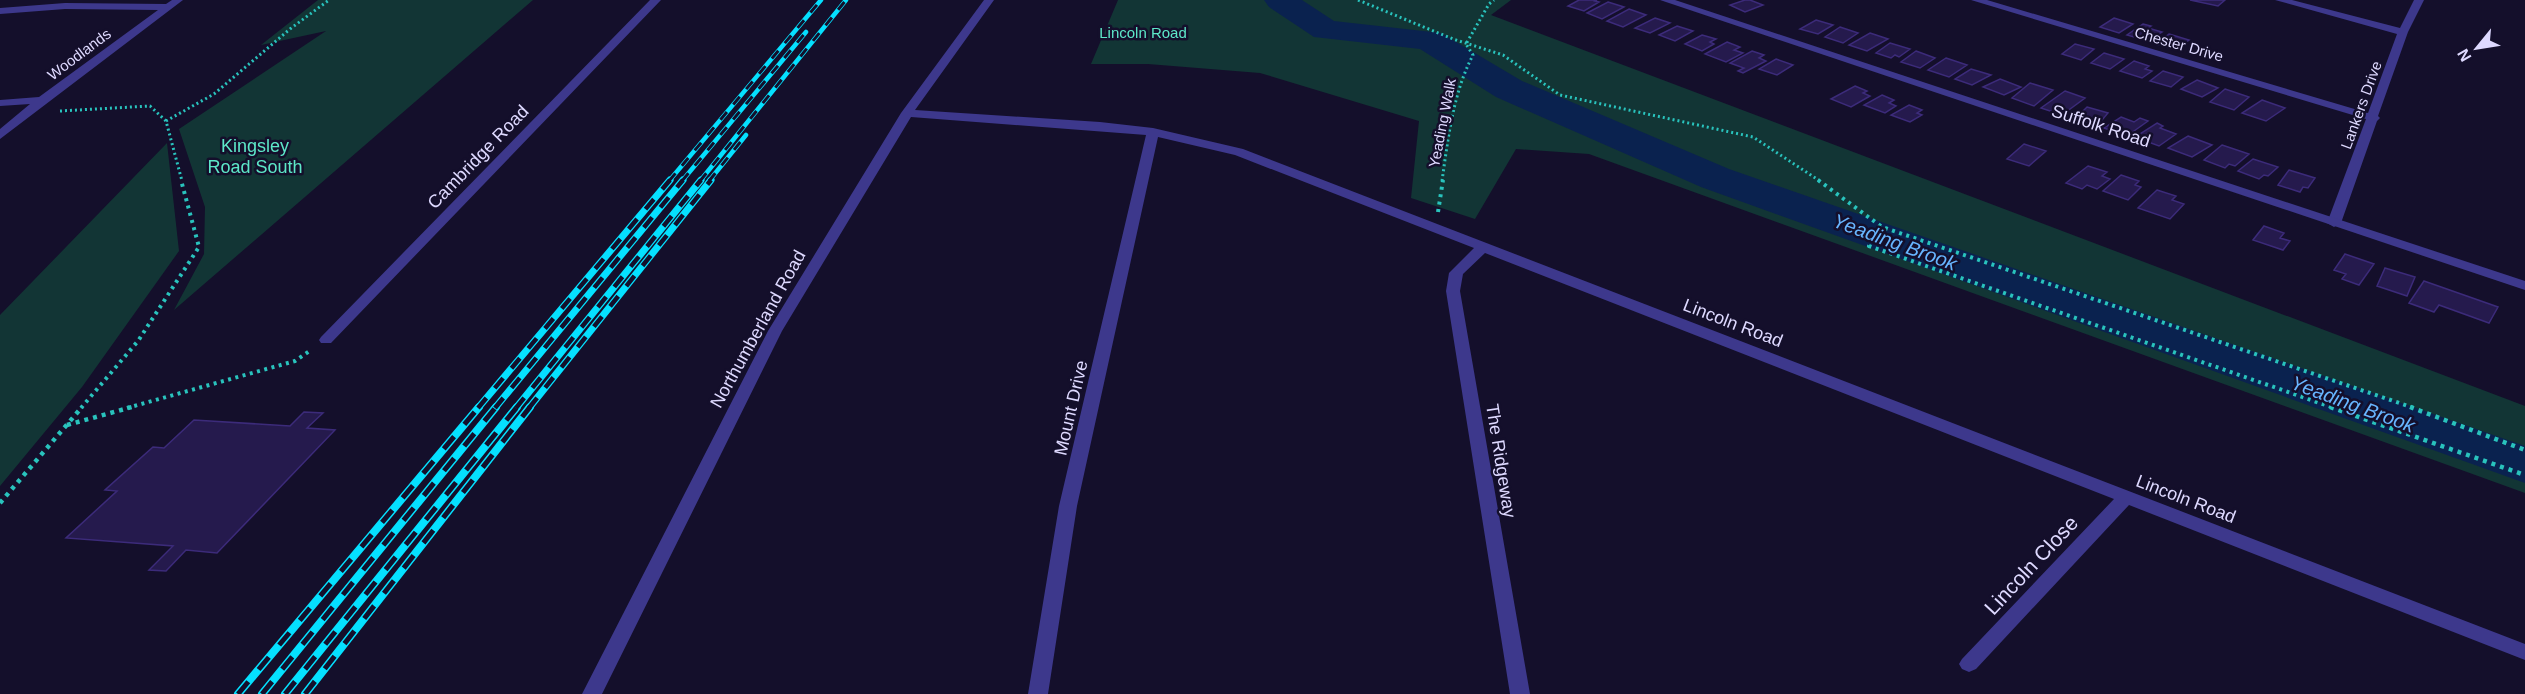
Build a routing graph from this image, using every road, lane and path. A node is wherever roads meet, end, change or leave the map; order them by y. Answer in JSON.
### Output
{"nodes":[{"id":1,"x":178,"y":0,"type":"edge"},
{"id":2,"x":329,"y":0,"type":"edge"},
{"id":3,"x":656,"y":0,"type":"edge"},
{"id":4,"x":989,"y":0,"type":"edge"},
{"id":5,"x":1358,"y":0,"type":"edge"},
{"id":6,"x":1494,"y":0,"type":"edge"},
{"id":7,"x":1665,"y":0,"type":"edge"},
{"id":8,"x":1976,"y":0,"type":"edge"},
{"id":9,"x":2280,"y":0,"type":"edge"},
{"id":10,"x":2419,"y":0,"type":"edge"},
{"id":11,"x":166,"y":7,"type":"junction"},
{"id":12,"x":0,"y":11,"type":"edge"},
{"id":13,"x":2403,"y":32,"type":"junction"},
{"id":14,"x":1466,"y":44,"type":"junction"},
{"id":15,"x":42,"y":100,"type":"junction"},
{"id":16,"x":0,"y":103,"type":"edge"},
{"id":17,"x":26,"y":113,"type":"junction"},
{"id":18,"x":907,"y":113,"type":"junction"},
{"id":19,"x":2374,"y":118,"type":"junction"},
{"id":20,"x":166,"y":121,"type":"junction"},
{"id":21,"x":1153,"y":132,"type":"junction"},
{"id":22,"x":0,"y":135,"type":"edge"},
{"id":23,"x":2334,"y":222,"type":"junction"},
{"id":24,"x":1436,"y":226,"type":"junction"},
{"id":25,"x":1882,"y":227,"type":"junction"},
{"id":26,"x":1484,"y":246,"type":"junction"},
{"id":27,"x":2525,"y":286,"type":"edge"},
{"id":28,"x":326,"y":340,"type":"joint"},
{"id":29,"x":66,"y":425,"type":"junction"},
{"id":30,"x":2525,"y":450,"type":"edge"},
{"id":31,"x":2525,"y":475,"type":"edge"},
{"id":32,"x":2126,"y":497,"type":"junction"},
{"id":33,"x":0,"y":503,"type":"edge"},
{"id":34,"x":2525,"y":652,"type":"edge"},
{"id":35,"x":1969,"y":664,"type":"dead end"},
{"id":36,"x":592,"y":694,"type":"edge"},
{"id":37,"x":1038,"y":694,"type":"edge"},
{"id":38,"x":1520,"y":694,"type":"edge"}],
"edges":[{"from":1,"to":11,"type":"street","name":"Woodlands"},
{"from":2,"to":20,"type":"path"},
{"from":3,"to":28,"type":"street","name":"Cambridge Road"},
{"from":4,"to":18,"type":"street","name":"Northumberland Road"},
{"from":5,"to":14,"type":"path"},
{"from":6,"to":14,"type":"path"},
{"from":7,"to":23,"type":"street","name":"Suffolk Road"},
{"from":8,"to":19,"type":"street","name":"Chester Drive"},
{"from":9,"to":13,"type":"street"},
{"from":10,"to":13,"type":"street","name":"Lankers Drive"},
{"from":11,"to":12,"type":"street"},
{"from":11,"to":15,"type":"street","name":"Woodlands"},
{"from":13,"to":19,"type":"street","name":"Lankers Drive"},
{"from":14,"to":24,"type":"path","name":"Yeading Walk"},
{"from":14,"to":25,"type":"path"},
{"from":15,"to":16,"type":"street"},
{"from":15,"to":17,"type":"street","name":"Woodlands"},
{"from":17,"to":20,"type":"path"},
{"from":17,"to":22,"type":"street","name":"Woodlands"},
{"from":18,"to":21,"type":"street","name":"Lincoln Road"},
{"from":18,"to":36,"type":"street","name":"Northumberland Road"},
{"from":19,"to":23,"type":"street","name":"Lankers Drive"},
{"from":20,"to":29,"type":"path"},
{"from":21,"to":24,"type":"street","name":"Lincoln Road"},
{"from":21,"to":37,"type":"street","name":"Mount Drive"},
{"from":23,"to":27,"type":"street","name":"Suffolk Road"},
{"from":24,"to":26,"type":"street","name":"Lincoln Road"},
{"from":25,"to":30,"type":"path"},
{"from":25,"to":31,"type":"path"},
{"from":26,"to":32,"type":"street","name":"Lincoln Road"},
{"from":26,"to":38,"type":"street","name":"The Ridgeway"},
{"from":28,"to":29,"type":"path"},
{"from":29,"to":33,"type":"path"},
{"from":32,"to":34,"type":"street","name":"Lincoln Road"},
{"from":32,"to":35,"type":"street","name":"Lincoln Close"}]}
